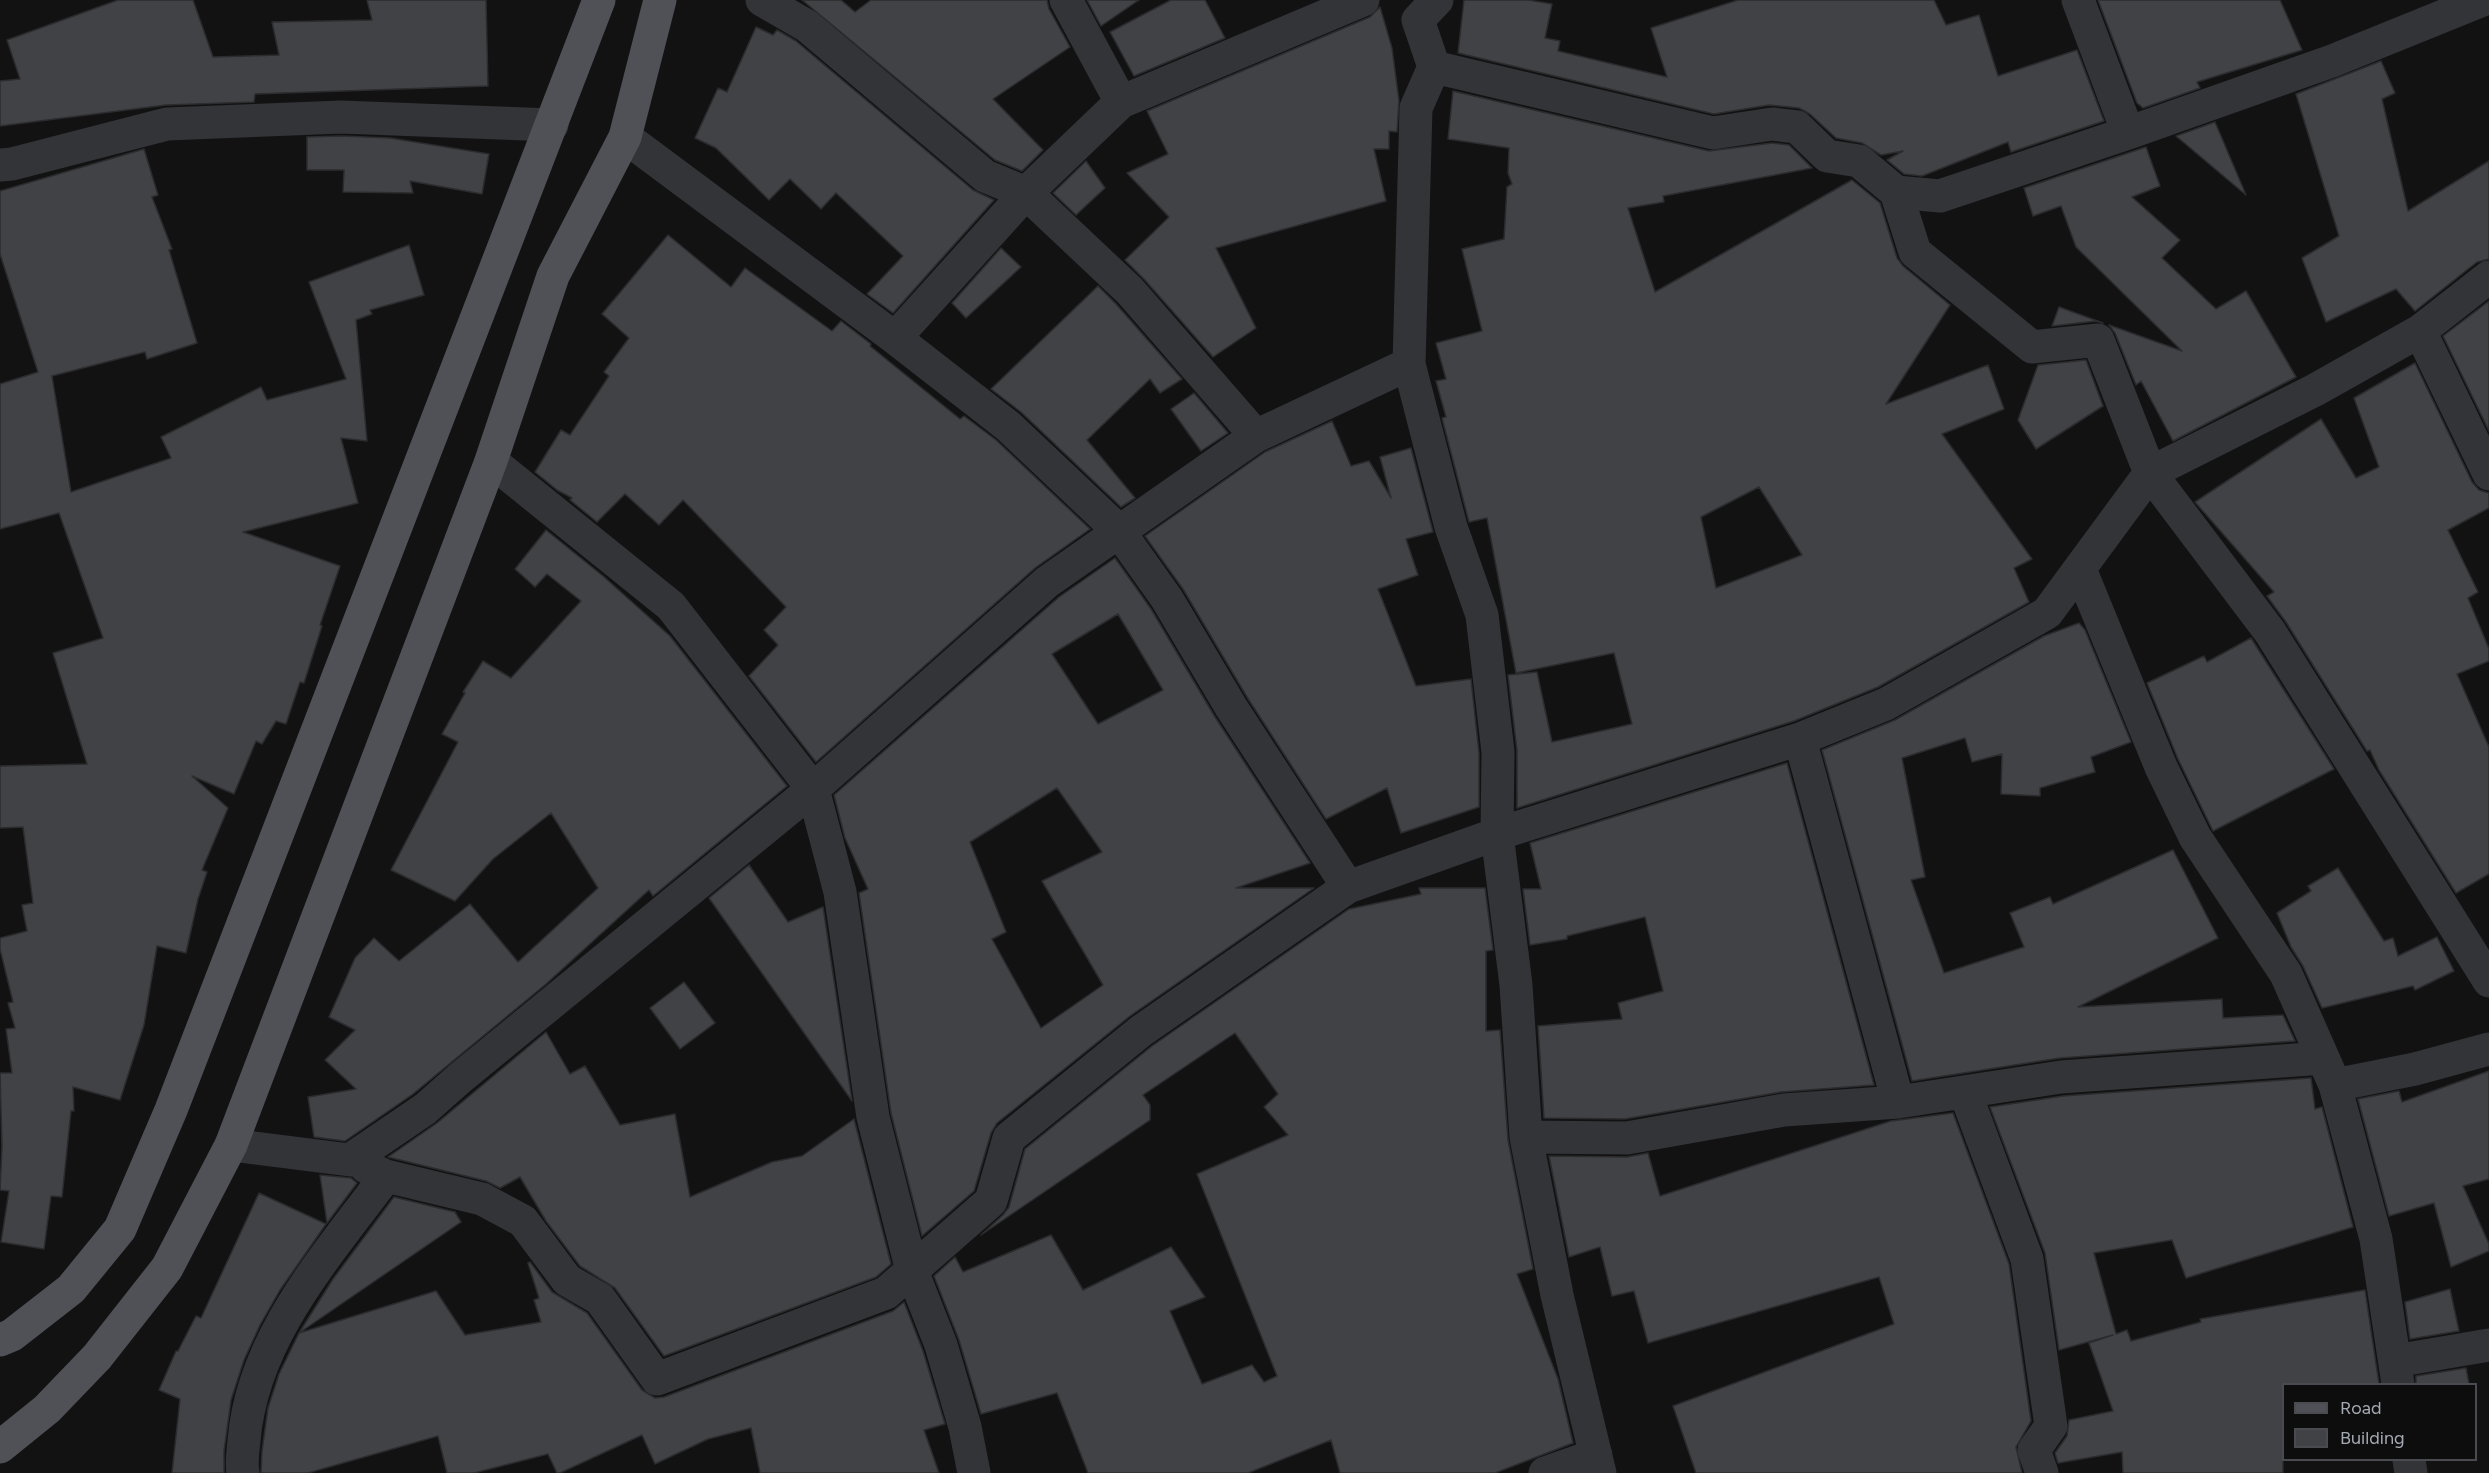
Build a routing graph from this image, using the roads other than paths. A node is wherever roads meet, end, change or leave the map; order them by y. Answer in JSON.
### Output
{"nodes":[{"id":1,"x":599,"y":0,"type":"edge"},
{"id":2,"x":660,"y":0,"type":"edge"},
{"id":3,"x":762,"y":0,"type":"edge"},
{"id":4,"x":1066,"y":0,"type":"edge"},
{"id":5,"x":1363,"y":0,"type":"edge"},
{"id":6,"x":2078,"y":0,"type":"edge"},
{"id":7,"x":2483,"y":0,"type":"edge"},
{"id":8,"x":1420,"y":7,"type":"edge"},
{"id":9,"x":1434,"y":67,"type":"junction"},
{"id":10,"x":1121,"y":102,"type":"junction"},
{"id":11,"x":552,"y":125,"type":"junction"},
{"id":12,"x":2128,"y":134,"type":"junction"},
{"id":13,"x":625,"y":137,"type":"junction"},
{"id":14,"x":0,"y":165,"type":"edge"},
{"id":15,"x":1896,"y":192,"type":"junction"},
{"id":16,"x":1026,"y":193,"type":"junction"},
{"id":17,"x":2489,"y":277,"type":"edge"},
{"id":18,"x":2420,"y":331,"type":"junction"},
{"id":19,"x":895,"y":338,"type":"junction"},
{"id":20,"x":1409,"y":364,"type":"junction"},
{"id":21,"x":1256,"y":436,"type":"junction"},
{"id":22,"x":491,"y":461,"type":"junction"},
{"id":23,"x":2150,"y":473,"type":"junction"},
{"id":24,"x":2489,"y":474,"type":"edge"},
{"id":25,"x":1118,"y":530,"type":"junction"},
{"id":26,"x":2080,"y":569,"type":"junction"},
{"id":27,"x":1800,"y":739,"type":"junction"},
{"id":28,"x":813,"y":789,"type":"junction"},
{"id":29,"x":1497,"y":834,"type":"junction"},
{"id":30,"x":1348,"y":887,"type":"junction"},
{"id":31,"x":2489,"y":981,"type":"edge"},
{"id":32,"x":2489,"y":1049,"type":"edge"},
{"id":33,"x":2329,"y":1071,"type":"junction"},
{"id":34,"x":1965,"y":1092,"type":"junction"},
{"id":35,"x":1898,"y":1102,"type":"junction"},
{"id":36,"x":1526,"y":1137,"type":"junction"},
{"id":37,"x":231,"y":1145,"type":"junction"},
{"id":38,"x":350,"y":1160,"type":"junction"},
{"id":39,"x":386,"y":1176,"type":"junction"},
{"id":40,"x":912,"y":1271,"type":"junction"},
{"id":41,"x":0,"y":1340,"type":"edge"},
{"id":42,"x":2489,"y":1345,"type":"edge"},
{"id":43,"x":2396,"y":1373,"type":"edge"},
{"id":44,"x":0,"y":1447,"type":"edge"},
{"id":45,"x":1598,"y":1464,"type":"edge"},
{"id":46,"x":243,"y":1473,"type":"edge"},
{"id":47,"x":974,"y":1473,"type":"edge"},
{"id":48,"x":1545,"y":1473,"type":"edge"},
{"id":49,"x":2042,"y":1473,"type":"edge"}],
"edges":[{"from":1,"to":11,"type":"main road"},
{"from":2,"to":13,"type":"main road"},
{"from":3,"to":16,"type":"street"},
{"from":4,"to":10,"type":"street"},
{"from":5,"to":10,"type":"street"},
{"from":6,"to":12,"type":"street"},
{"from":7,"to":12,"type":"street"},
{"from":8,"to":9,"type":"street"},
{"from":9,"to":15,"type":"street"},
{"from":9,"to":20,"type":"street"},
{"from":10,"to":16,"type":"street"},
{"from":11,"to":14,"type":"street"},
{"from":11,"to":41,"type":"main road"},
{"from":12,"to":15,"type":"street"},
{"from":13,"to":19,"type":"street"},
{"from":13,"to":22,"type":"main road"},
{"from":15,"to":23,"type":"street"},
{"from":16,"to":19,"type":"street"},
{"from":16,"to":21,"type":"street"},
{"from":17,"to":18,"type":"street"},
{"from":18,"to":23,"type":"street"},
{"from":18,"to":24,"type":"street"},
{"from":19,"to":25,"type":"street"},
{"from":20,"to":21,"type":"street"},
{"from":20,"to":29,"type":"street"},
{"from":21,"to":25,"type":"street"},
{"from":22,"to":28,"type":"street"},
{"from":22,"to":37,"type":"main road"},
{"from":23,"to":26,"type":"street"},
{"from":23,"to":31,"type":"street"},
{"from":25,"to":28,"type":"street"},
{"from":25,"to":30,"type":"street"},
{"from":26,"to":27,"type":"street"},
{"from":26,"to":33,"type":"street"},
{"from":27,"to":29,"type":"street"},
{"from":27,"to":35,"type":"street"},
{"from":28,"to":38,"type":"street"},
{"from":28,"to":40,"type":"street"},
{"from":29,"to":30,"type":"street"},
{"from":29,"to":36,"type":"street"},
{"from":30,"to":40,"type":"street"},
{"from":32,"to":33,"type":"street"},
{"from":33,"to":34,"type":"street"},
{"from":33,"to":43,"type":"street"},
{"from":34,"to":35,"type":"street"},
{"from":34,"to":49,"type":"street"},
{"from":35,"to":36,"type":"street"},
{"from":36,"to":45,"type":"street"},
{"from":37,"to":38,"type":"street"},
{"from":37,"to":44,"type":"main road"},
{"from":38,"to":39,"type":"street"},
{"from":39,"to":40,"type":"street"},
{"from":39,"to":46,"type":"street"},
{"from":40,"to":47,"type":"street"},
{"from":42,"to":43,"type":"street"},
{"from":45,"to":48,"type":"street"}]}
